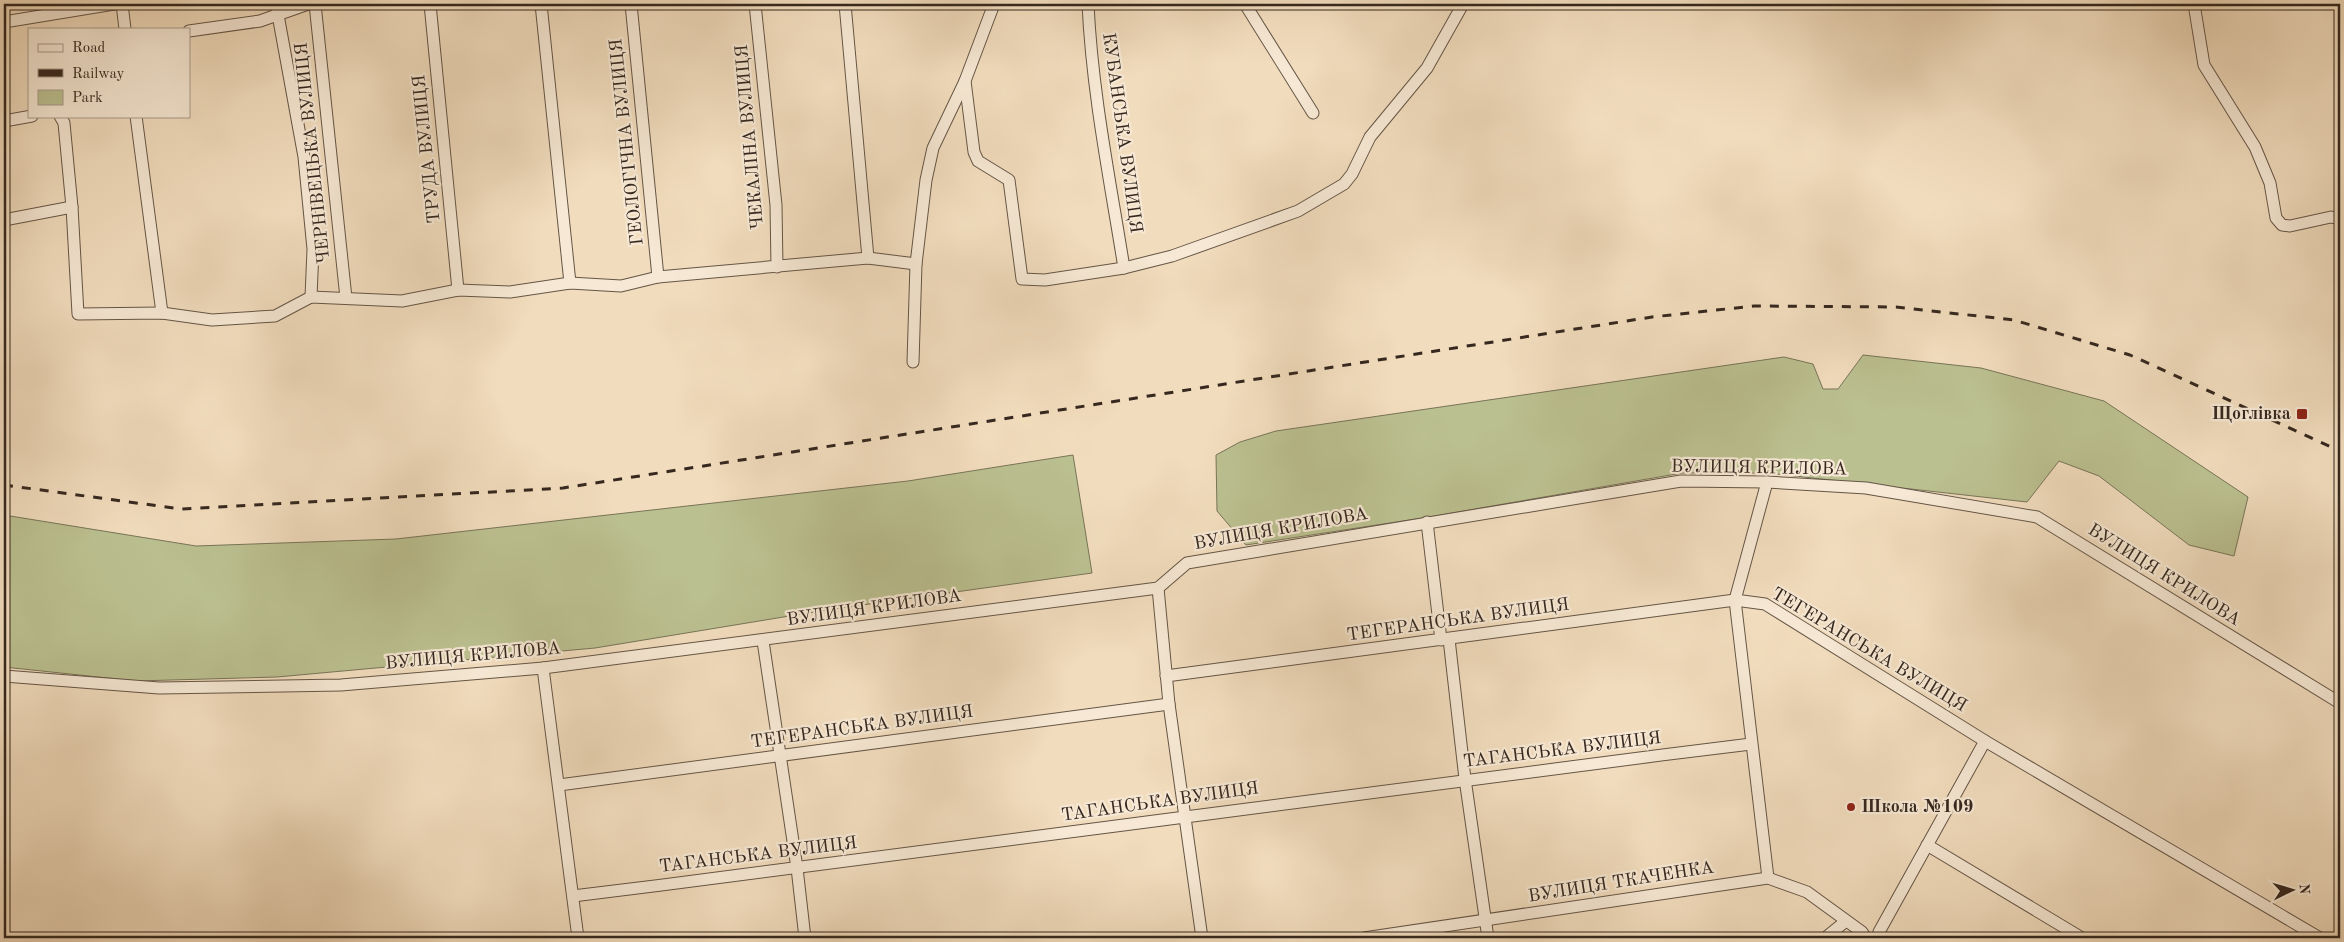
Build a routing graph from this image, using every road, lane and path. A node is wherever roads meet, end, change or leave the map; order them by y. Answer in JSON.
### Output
{"nodes":[{"id":1,"x":114,"y":4,"type":"edge"},
{"id":2,"x":122,"y":4,"type":"edge"},
{"id":3,"x":308,"y":4,"type":"edge"},
{"id":4,"x":315,"y":4,"type":"edge"},
{"id":5,"x":430,"y":4,"type":"edge"},
{"id":6,"x":542,"y":4,"type":"edge"},
{"id":7,"x":630,"y":4,"type":"edge"},
{"id":8,"x":755,"y":4,"type":"edge"},
{"id":9,"x":845,"y":4,"type":"edge"},
{"id":10,"x":994,"y":4,"type":"edge"},
{"id":11,"x":1088,"y":4,"type":"edge"},
{"id":12,"x":1245,"y":4,"type":"edge"},
{"id":13,"x":1463,"y":4,"type":"edge"},
{"id":14,"x":2194,"y":4,"type":"edge"},
{"id":15,"x":277,"y":8,"type":"edge"},
{"id":16,"x":4,"y":22,"type":"edge"},
{"id":17,"x":125,"y":28,"type":"edge"},
{"id":18,"x":190,"y":31,"type":"edge"},
{"id":19,"x":965,"y":81,"type":"junction"},
{"id":20,"x":1312,"y":113,"type":"dead end"},
{"id":21,"x":28,"y":117,"type":"edge"},
{"id":22,"x":61,"y":118,"type":"edge"},
{"id":23,"x":136,"y":118,"type":"edge"},
{"id":24,"x":4,"y":120,"type":"edge"},
{"id":25,"x":72,"y":207,"type":"junction"},
{"id":26,"x":2340,"y":219,"type":"edge"},
{"id":27,"x":4,"y":220,"type":"edge"},
{"id":28,"x":868,"y":258,"type":"junction"},
{"id":29,"x":916,"y":264,"type":"junction"},
{"id":30,"x":777,"y":267,"type":"junction"},
{"id":31,"x":1124,"y":268,"type":"junction"},
{"id":32,"x":658,"y":277,"type":"junction"},
{"id":33,"x":570,"y":283,"type":"junction"},
{"id":34,"x":458,"y":290,"type":"junction"},
{"id":35,"x":310,"y":297,"type":"junction"},
{"id":36,"x":346,"y":298,"type":"junction"},
{"id":37,"x":162,"y":313,"type":"junction"},
{"id":38,"x":913,"y":362,"type":"dead end"},
{"id":39,"x":1767,"y":482,"type":"junction"},
{"id":40,"x":1427,"y":522,"type":"junction"},
{"id":41,"x":1158,"y":588,"type":"junction"},
{"id":42,"x":1735,"y":600,"type":"junction"},
{"id":43,"x":1445,"y":640,"type":"junction"},
{"id":44,"x":763,"y":641,"type":"junction"},
{"id":45,"x":543,"y":668,"type":"junction"},
{"id":46,"x":4,"y":676,"type":"edge"},
{"id":47,"x":1166,"y":676,"type":"junction"},
{"id":48,"x":2340,"y":703,"type":"edge"},
{"id":49,"x":1169,"y":704,"type":"junction"},
{"id":50,"x":1985,"y":741,"type":"junction"},
{"id":51,"x":1751,"y":744,"type":"junction"},
{"id":52,"x":780,"y":756,"type":"junction"},
{"id":53,"x":1465,"y":779,"type":"junction"},
{"id":54,"x":559,"y":785,"type":"junction"},
{"id":55,"x":1185,"y":815,"type":"junction"},
{"id":56,"x":1927,"y":845,"type":"junction"},
{"id":57,"x":797,"y":868,"type":"junction"},
{"id":58,"x":1768,"y":878,"type":"junction"},
{"id":59,"x":573,"y":896,"type":"junction"},
{"id":60,"x":1486,"y":921,"type":"junction"},
{"id":61,"x":1846,"y":921,"type":"junction"},
{"id":62,"x":578,"y":938,"type":"edge"},
{"id":63,"x":805,"y":938,"type":"edge"},
{"id":64,"x":1202,"y":938,"type":"edge"},
{"id":65,"x":1364,"y":938,"type":"edge"},
{"id":66,"x":1488,"y":938,"type":"edge"},
{"id":67,"x":1825,"y":938,"type":"edge"},
{"id":68,"x":1866,"y":938,"type":"edge"},
{"id":69,"x":1878,"y":938,"type":"edge"},
{"id":70,"x":2082,"y":938,"type":"edge"},
{"id":71,"x":2320,"y":938,"type":"edge"}],
"edges":[{"from":1,"to":16,"type":"street"},
{"from":2,"to":17,"type":"street"},
{"from":3,"to":15,"type":"street"},
{"from":4,"to":36,"type":"street","name":"ЧЕРНІВЕЦЬКА ВУЛИЦЯ"},
{"from":5,"to":34,"type":"street","name":"ТРУДА ВУЛИЦЯ"},
{"from":6,"to":33,"type":"street"},
{"from":7,"to":32,"type":"street","name":"ГЕОЛОГІЧНА ВУЛИЦЯ"},
{"from":8,"to":30,"type":"street","name":"ЧЕКАЛІНА ВУЛИЦЯ"},
{"from":9,"to":28,"type":"street"},
{"from":10,"to":19,"type":"street"},
{"from":11,"to":31,"type":"street","name":"КУБАНСЬКА ВУЛИЦЯ"},
{"from":12,"to":20,"type":"street"},
{"from":13,"to":31,"type":"street"},
{"from":14,"to":26,"type":"street"},
{"from":15,"to":18,"type":"street"},
{"from":15,"to":35,"type":"street"},
{"from":19,"to":29,"type":"street"},
{"from":19,"to":31,"type":"street"},
{"from":21,"to":24,"type":"street"},
{"from":22,"to":25,"type":"street"},
{"from":23,"to":37,"type":"street"},
{"from":25,"to":27,"type":"street"},
{"from":25,"to":37,"type":"street"},
{"from":28,"to":29,"type":"street"},
{"from":28,"to":30,"type":"street"},
{"from":29,"to":38,"type":"street"},
{"from":30,"to":32,"type":"street"},
{"from":32,"to":33,"type":"street"},
{"from":33,"to":34,"type":"street"},
{"from":34,"to":36,"type":"street"},
{"from":35,"to":36,"type":"street"},
{"from":35,"to":37,"type":"street"},
{"from":39,"to":40,"type":"street","name":"ВУЛИЦЯ КРИЛОВА"},
{"from":39,"to":42,"type":"street"},
{"from":39,"to":48,"type":"street","name":"ВУЛИЦЯ КРИЛОВА"},
{"from":40,"to":41,"type":"street","name":"ВУЛИЦЯ КРИЛОВА"},
{"from":40,"to":43,"type":"street"},
{"from":41,"to":44,"type":"street","name":"ВУЛИЦЯ КРИЛОВА"},
{"from":41,"to":47,"type":"street"},
{"from":42,"to":43,"type":"street","name":"ТЕГЕРАНСЬКА ВУЛИЦЯ"},
{"from":42,"to":50,"type":"street","name":"ТЕГЕРАНСЬКА ВУЛИЦЯ"},
{"from":42,"to":51,"type":"street"},
{"from":43,"to":47,"type":"street","name":"ТЕГЕРАНСЬКА ВУЛИЦЯ"},
{"from":43,"to":53,"type":"street"},
{"from":44,"to":45,"type":"street","name":"ВУЛИЦЯ КРИЛОВА"},
{"from":44,"to":52,"type":"street"},
{"from":45,"to":46,"type":"street","name":"ВУЛИЦЯ КРИЛОВА"},
{"from":45,"to":54,"type":"street"},
{"from":47,"to":49,"type":"street"},
{"from":49,"to":52,"type":"street","name":"ТЕГЕРАНСЬКА ВУЛИЦЯ"},
{"from":49,"to":55,"type":"street"},
{"from":50,"to":56,"type":"street"},
{"from":50,"to":71,"type":"street","name":"ТЕГЕРАНСЬКА ВУЛИЦЯ"},
{"from":51,"to":53,"type":"street","name":"ТАГАНСЬКА ВУЛИЦЯ"},
{"from":51,"to":58,"type":"street"},
{"from":52,"to":54,"type":"street","name":"ТЕГЕРАНСЬКА ВУЛИЦЯ"},
{"from":52,"to":57,"type":"street"},
{"from":53,"to":55,"type":"street","name":"ТАГАНСЬКА ВУЛИЦЯ"},
{"from":53,"to":60,"type":"street"},
{"from":54,"to":59,"type":"street"},
{"from":55,"to":57,"type":"street","name":"ТАГАНСЬКА ВУЛИЦЯ"},
{"from":55,"to":64,"type":"street"},
{"from":56,"to":69,"type":"street"},
{"from":56,"to":70,"type":"street"},
{"from":57,"to":59,"type":"street","name":"ТАГАНСЬКА ВУЛИЦЯ"},
{"from":57,"to":63,"type":"street"},
{"from":58,"to":60,"type":"street","name":"ВУЛИЦЯ ТКАЧЕНКА"},
{"from":58,"to":61,"type":"street","name":"ВУЛИЦЯ ТКАЧЕНКА"},
{"from":59,"to":62,"type":"street"},
{"from":60,"to":65,"type":"street","name":"ВУЛИЦЯ ТКАЧЕНКА"},
{"from":60,"to":66,"type":"street"},
{"from":61,"to":67,"type":"street"},
{"from":61,"to":68,"type":"street","name":"ВУЛИЦЯ ТКАЧЕНКА"}]}
